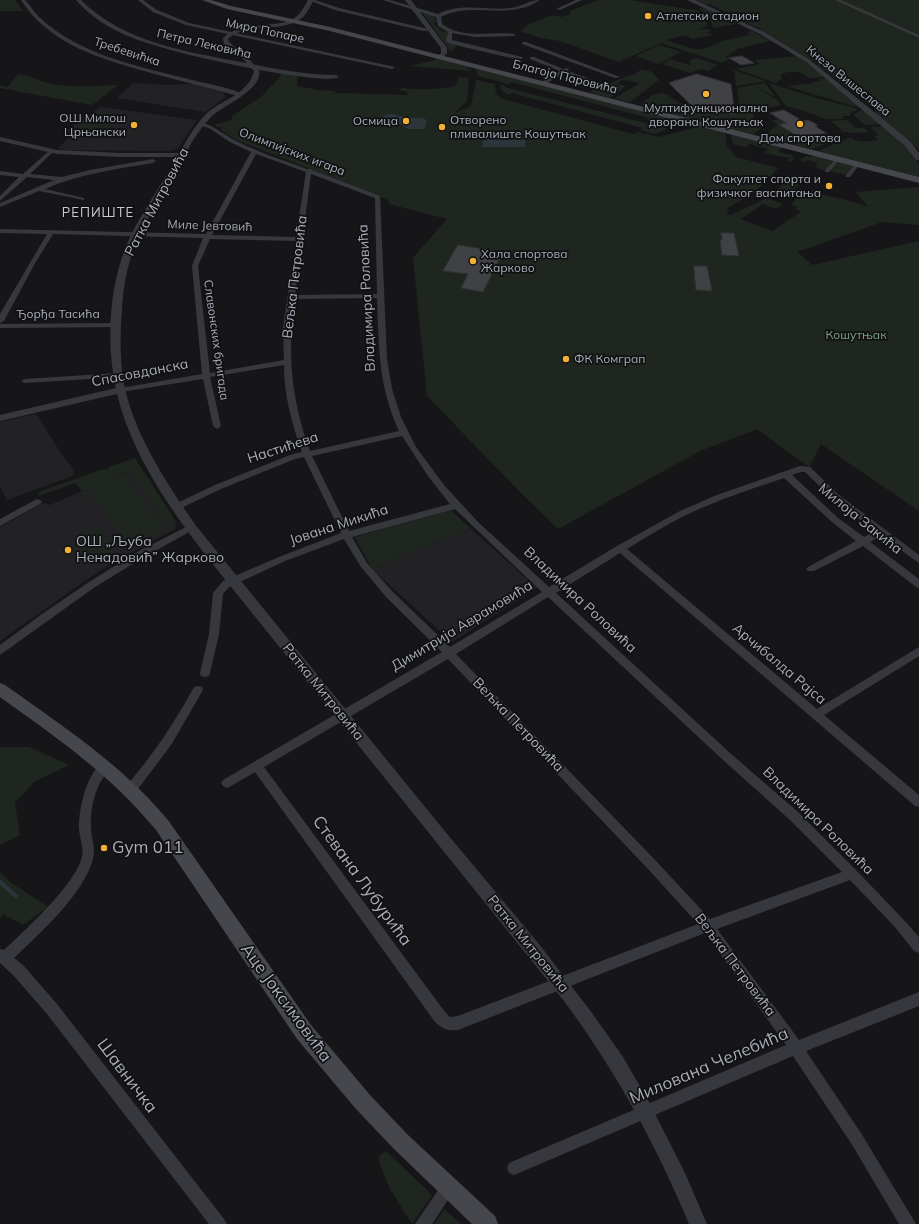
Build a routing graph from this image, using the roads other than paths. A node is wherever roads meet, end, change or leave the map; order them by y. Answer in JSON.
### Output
{"nodes":[{"id":1,"x":23,"y":0,"type":"edge"},
{"id":2,"x":78,"y":0,"type":"edge"},
{"id":3,"x":140,"y":0,"type":"edge"},
{"id":4,"x":205,"y":0,"type":"edge"},
{"id":5,"x":311,"y":0,"type":"edge"},
{"id":6,"x":385,"y":0,"type":"edge"},
{"id":7,"x":408,"y":0,"type":"edge"},
{"id":8,"x":538,"y":0,"type":"edge"},
{"id":9,"x":580,"y":0,"type":"edge"},
{"id":10,"x":690,"y":0,"type":"edge"},
{"id":11,"x":837,"y":0,"type":"edge"},
{"id":12,"x":414,"y":9,"type":"junction"},
{"id":13,"x":565,"y":11,"type":"dead end"},
{"id":14,"x":438,"y":16,"type":"junction"},
{"id":15,"x":293,"y":20,"type":"junction"},
{"id":16,"x":430,"y":30,"type":"junction"},
{"id":17,"x":450,"y":32,"type":"junction"},
{"id":18,"x":231,"y":34,"type":"junction"},
{"id":19,"x":514,"y":35,"type":"dead end"},
{"id":20,"x":919,"y":36,"type":"edge"},
{"id":21,"x":524,"y":43,"type":"dead end"},
{"id":22,"x":440,"y":57,"type":"junction"},
{"id":23,"x":520,"y":58,"type":"dead end"},
{"id":24,"x":532,"y":58,"type":"dead end"},
{"id":25,"x":574,"y":62,"type":"junction"},
{"id":26,"x":254,"y":66,"type":"junction"},
{"id":27,"x":392,"y":67,"type":"dead end"},
{"id":28,"x":565,"y":71,"type":"junction"},
{"id":29,"x":616,"y":77,"type":"dead end"},
{"id":30,"x":336,"y":78,"type":"dead end"},
{"id":31,"x":543,"y":83,"type":"junction"},
{"id":32,"x":598,"y":83,"type":"dead end"},
{"id":33,"x":239,"y":94,"type":"junction"},
{"id":34,"x":201,"y":124,"type":"junction"},
{"id":35,"x":0,"y":139,"type":"edge"},
{"id":36,"x":254,"y":151,"type":"junction"},
{"id":37,"x":50,"y":152,"type":"junction"},
{"id":38,"x":130,"y":155,"type":"junction"},
{"id":39,"x":182,"y":155,"type":"junction"},
{"id":40,"x":919,"y":158,"type":"edge"},
{"id":41,"x":838,"y":159,"type":"junction"},
{"id":42,"x":153,"y":161,"type":"dead end"},
{"id":43,"x":858,"y":164,"type":"junction"},
{"id":44,"x":128,"y":165,"type":"junction"},
{"id":45,"x":309,"y":170,"type":"junction"},
{"id":46,"x":827,"y":171,"type":"dead end"},
{"id":47,"x":0,"y":173,"type":"edge"},
{"id":48,"x":24,"y":175,"type":"junction"},
{"id":49,"x":848,"y":176,"type":"dead end"},
{"id":50,"x":62,"y":179,"type":"junction"},
{"id":51,"x":919,"y":180,"type":"edge"},
{"id":52,"x":38,"y":189,"type":"junction"},
{"id":53,"x":378,"y":197,"type":"joint"},
{"id":54,"x":0,"y":199,"type":"edge"},
{"id":55,"x":82,"y":199,"type":"dead end"},
{"id":56,"x":0,"y":205,"type":"edge"},
{"id":57,"x":0,"y":231,"type":"edge"},
{"id":58,"x":51,"y":233,"type":"junction"},
{"id":59,"x":136,"y":235,"type":"junction"},
{"id":60,"x":207,"y":238,"type":"junction"},
{"id":61,"x":299,"y":240,"type":"junction"},
{"id":62,"x":380,"y":296,"type":"junction"},
{"id":63,"x":291,"y":297,"type":"junction"},
{"id":64,"x":0,"y":321,"type":"edge"},
{"id":65,"x":116,"y":325,"type":"junction"},
{"id":66,"x":0,"y":326,"type":"edge"},
{"id":67,"x":287,"y":362,"type":"junction"},
{"id":68,"x":206,"y":374,"type":"junction"},
{"id":69,"x":118,"y":375,"type":"junction"},
{"id":70,"x":25,"y":381,"type":"dead end"},
{"id":71,"x":121,"y":390,"type":"junction"},
{"id":72,"x":0,"y":418,"type":"edge"},
{"id":73,"x":217,"y":426,"type":"dead end"},
{"id":74,"x":404,"y":433,"type":"junction"},
{"id":75,"x":307,"y":454,"type":"junction"},
{"id":76,"x":806,"y":468,"type":"joint"},
{"id":77,"x":786,"y":474,"type":"junction"},
{"id":78,"x":37,"y":502,"type":"dead end"},
{"id":79,"x":457,"y":505,"type":"junction"},
{"id":80,"x":176,"y":507,"type":"junction"},
{"id":81,"x":0,"y":523,"type":"edge"},
{"id":82,"x":190,"y":528,"type":"junction"},
{"id":83,"x":882,"y":532,"type":"junction"},
{"id":84,"x":346,"y":535,"type":"junction"},
{"id":85,"x":864,"y":542,"type":"junction"},
{"id":86,"x":620,"y":548,"type":"junction"},
{"id":87,"x":919,"y":560,"type":"edge"},
{"id":88,"x":811,"y":569,"type":"dead end"},
{"id":89,"x":233,"y":580,"type":"junction"},
{"id":90,"x":919,"y":584,"type":"edge"},
{"id":91,"x":549,"y":592,"type":"junction"},
{"id":92,"x":0,"y":650,"type":"edge"},
{"id":93,"x":919,"y":651,"type":"edge"},
{"id":94,"x":449,"y":653,"type":"junction"},
{"id":95,"x":205,"y":673,"type":"dead end"},
{"id":96,"x":0,"y":689,"type":"edge"},
{"id":97,"x":198,"y":690,"type":"dead end"},
{"id":98,"x":817,"y":714,"type":"junction"},
{"id":99,"x":342,"y":716,"type":"junction"},
{"id":100,"x":106,"y":766,"type":"junction"},
{"id":101,"x":257,"y":766,"type":"junction"},
{"id":102,"x":227,"y":783,"type":"dead end"},
{"id":103,"x":131,"y":788,"type":"junction"},
{"id":104,"x":918,"y":800,"type":"edge"},
{"id":105,"x":852,"y":874,"type":"junction"},
{"id":106,"x":708,"y":926,"type":"junction"},
{"id":107,"x":919,"y":947,"type":"edge"},
{"id":108,"x":2,"y":956,"type":"edge"},
{"id":109,"x":560,"y":983,"type":"junction"},
{"id":110,"x":919,"y":999,"type":"edge"},
{"id":111,"x":796,"y":1048,"type":"junction"},
{"id":112,"x":645,"y":1112,"type":"junction"},
{"id":113,"x":514,"y":1168,"type":"dead end"},
{"id":114,"x":448,"y":1188,"type":"junction"},
{"id":115,"x":219,"y":1224,"type":"edge"},
{"id":116,"x":423,"y":1224,"type":"edge"},
{"id":117,"x":487,"y":1224,"type":"edge"},
{"id":118,"x":698,"y":1224,"type":"edge"},
{"id":119,"x":908,"y":1224,"type":"edge"}],
"edges":[{"from":1,"to":33,"type":"street","name":"Требевићка"},
{"from":2,"to":26,"type":"street","name":"Петра Лековића"},
{"from":3,"to":18,"type":"street","name":"Мира Попаре"},
{"from":4,"to":15,"type":"main road","name":"Благоја Паровића"},
{"from":5,"to":15,"type":"street"},
{"from":5,"to":16,"type":"street"},
{"from":6,"to":12,"type":"street"},
{"from":7,"to":12,"type":"street"},
{"from":8,"to":14,"type":"street"},
{"from":9,"to":13,"type":"street"},
{"from":10,"to":40,"type":"street","name":"Кнеза Вишеслава"},
{"from":11,"to":20,"type":"street"},
{"from":12,"to":14,"type":"street"},
{"from":12,"to":16,"type":"street"},
{"from":14,"to":17,"type":"street"},
{"from":15,"to":18,"type":"street"},
{"from":15,"to":22,"type":"main road","name":"Благоја Паровића"},
{"from":16,"to":22,"type":"street"},
{"from":17,"to":19,"type":"street"},
{"from":17,"to":23,"type":"street"},
{"from":18,"to":26,"type":"street"},
{"from":18,"to":27,"type":"street","name":"Мира Попаре"},
{"from":21,"to":25,"type":"street","name":"Благоја Паровића"},
{"from":22,"to":31,"type":"main road","name":"Благоја Паровића"},
{"from":24,"to":28,"type":"street","name":"Благоја Паровића"},
{"from":25,"to":28,"type":"street"},
{"from":25,"to":29,"type":"street","name":"Благоја Паровића"},
{"from":26,"to":30,"type":"street","name":"Петра Лековића"},
{"from":26,"to":33,"type":"street","name":"Ратка Митровића"},
{"from":28,"to":31,"type":"street"},
{"from":28,"to":32,"type":"street","name":"Благоја Паровића"},
{"from":31,"to":41,"type":"main road","name":"Благоја Паровића"},
{"from":33,"to":34,"type":"street","name":"Ратка Митровића"},
{"from":34,"to":36,"type":"street","name":"Олимпијских игара"},
{"from":34,"to":39,"type":"street","name":"Ратка Митровића"},
{"from":35,"to":37,"type":"street"},
{"from":36,"to":45,"type":"street","name":"Олимпијских игара"},
{"from":36,"to":60,"type":"street","name":"Славонских бригада"},
{"from":37,"to":38,"type":"street"},
{"from":37,"to":48,"type":"street"},
{"from":38,"to":39,"type":"street"},
{"from":38,"to":44,"type":"street"},
{"from":39,"to":59,"type":"street","name":"Ратка Митровића"},
{"from":41,"to":43,"type":"main road","name":"Благоја Паровића"},
{"from":41,"to":46,"type":"street"},
{"from":42,"to":44,"type":"street"},
{"from":43,"to":49,"type":"street"},
{"from":43,"to":51,"type":"main road","name":"Благоја Паровића"},
{"from":44,"to":50,"type":"street"},
{"from":45,"to":53,"type":"street","name":"Олимпијских игара"},
{"from":45,"to":61,"type":"street","name":"Вељка Петровића"},
{"from":47,"to":48,"type":"street"},
{"from":48,"to":50,"type":"street"},
{"from":48,"to":54,"type":"street"},
{"from":50,"to":52,"type":"street"},
{"from":52,"to":55,"type":"street"},
{"from":52,"to":56,"type":"street"},
{"from":53,"to":62,"type":"street","name":"Владимира Роловића"},
{"from":57,"to":58,"type":"street","name":"Миле Јевтовић"},
{"from":58,"to":59,"type":"street","name":"Миле Јевтовић"},
{"from":58,"to":64,"type":"street"},
{"from":59,"to":60,"type":"street","name":"Миле Јевтовић"},
{"from":59,"to":65,"type":"street","name":"Ратка Митровића"},
{"from":60,"to":61,"type":"street","name":"Миле Јевтовић"},
{"from":60,"to":68,"type":"street","name":"Славонских бригада"},
{"from":61,"to":63,"type":"street","name":"Вељка Петровића"},
{"from":62,"to":63,"type":"street"},
{"from":62,"to":74,"type":"street","name":"Владимира Роловића"},
{"from":63,"to":67,"type":"street","name":"Вељка Петровића"},
{"from":65,"to":66,"type":"street","name":"Ђорђа Тасића"},
{"from":65,"to":69,"type":"street","name":"Ратка Митровића"},
{"from":67,"to":68,"type":"street","name":"Спасовданска"},
{"from":67,"to":75,"type":"street","name":"Вељка Петровића"},
{"from":68,"to":71,"type":"street","name":"Спасовданска"},
{"from":68,"to":73,"type":"street","name":"Славонских бригада"},
{"from":69,"to":70,"type":"street"},
{"from":69,"to":71,"type":"street","name":"Ратка Митровића"},
{"from":71,"to":72,"type":"street","name":"Спасовданска"},
{"from":71,"to":80,"type":"street","name":"Ратка Митровића"},
{"from":74,"to":75,"type":"street","name":"Настићева"},
{"from":74,"to":79,"type":"street","name":"Владимира Роловића"},
{"from":75,"to":80,"type":"street","name":"Настићева"},
{"from":75,"to":84,"type":"street","name":"Вељка Петровића"},
{"from":76,"to":77,"type":"street","name":"Димитрија Аврамовића"},
{"from":76,"to":83,"type":"street","name":"Милоја Закића"},
{"from":77,"to":85,"type":"street","name":"Милоја Закића"},
{"from":77,"to":86,"type":"street","name":"Димитрија Аврамовића"},
{"from":78,"to":81,"type":"street"},
{"from":79,"to":84,"type":"street","name":"Јована Микића"},
{"from":79,"to":91,"type":"street","name":"Владимира Роловића"},
{"from":80,"to":82,"type":"street","name":"Ратка Митровића"},
{"from":82,"to":89,"type":"street","name":"Ратка Митровића"},
{"from":82,"to":92,"type":"street"},
{"from":83,"to":85,"type":"street"},
{"from":83,"to":87,"type":"street","name":"Милоја Закића"},
{"from":84,"to":89,"type":"street","name":"Јована Микића"},
{"from":84,"to":94,"type":"street","name":"Вељка Петровића"},
{"from":85,"to":88,"type":"street"},
{"from":85,"to":90,"type":"street","name":"Милоја Закића"},
{"from":86,"to":91,"type":"street","name":"Димитрија Аврамовића"},
{"from":86,"to":98,"type":"street","name":"Арчибалда Рајса"},
{"from":89,"to":95,"type":"street","name":"Јована Микића"},
{"from":89,"to":99,"type":"street","name":"Ратка Митровића"},
{"from":91,"to":94,"type":"street","name":"Димитрија Аврамовића"},
{"from":91,"to":105,"type":"street","name":"Владимира Роловића"},
{"from":93,"to":98,"type":"street"},
{"from":94,"to":99,"type":"street","name":"Димитрија Аврамовића"},
{"from":94,"to":106,"type":"street","name":"Вељка Петровића"},
{"from":96,"to":100,"type":"main road","name":"Аце Јоксимовића"},
{"from":97,"to":103,"type":"street"},
{"from":98,"to":104,"type":"street","name":"Арчибалда Рајса"},
{"from":99,"to":101,"type":"street","name":"Димитрија Аврамовића"},
{"from":99,"to":109,"type":"street","name":"Ратка Митровића"},
{"from":100,"to":103,"type":"main road","name":"Аце Јоксимовића"},
{"from":100,"to":108,"type":"street"},
{"from":101,"to":102,"type":"street","name":"Димитрија Аврамовића"},
{"from":101,"to":109,"type":"street","name":"Стевана Лубурића"},
{"from":103,"to":114,"type":"main road","name":"Аце Јоксимовића"},
{"from":105,"to":106,"type":"street"},
{"from":105,"to":107,"type":"street","name":"Владимира Роловића"},
{"from":106,"to":109,"type":"street"},
{"from":106,"to":111,"type":"street","name":"Вељка Петровића"},
{"from":108,"to":115,"type":"street","name":"Шавничка"},
{"from":109,"to":112,"type":"street","name":"Ратка Митровића"},
{"from":110,"to":111,"type":"street","name":"Милована Челебића"},
{"from":111,"to":112,"type":"street","name":"Милована Челебића"},
{"from":111,"to":119,"type":"street","name":"Вељка Петровића"},
{"from":112,"to":113,"type":"street","name":"Милована Челебића"},
{"from":112,"to":118,"type":"street","name":"Ратка Митровића"},
{"from":114,"to":116,"type":"street"},
{"from":114,"to":117,"type":"main road","name":"Аце Јоксимовића"}]}
